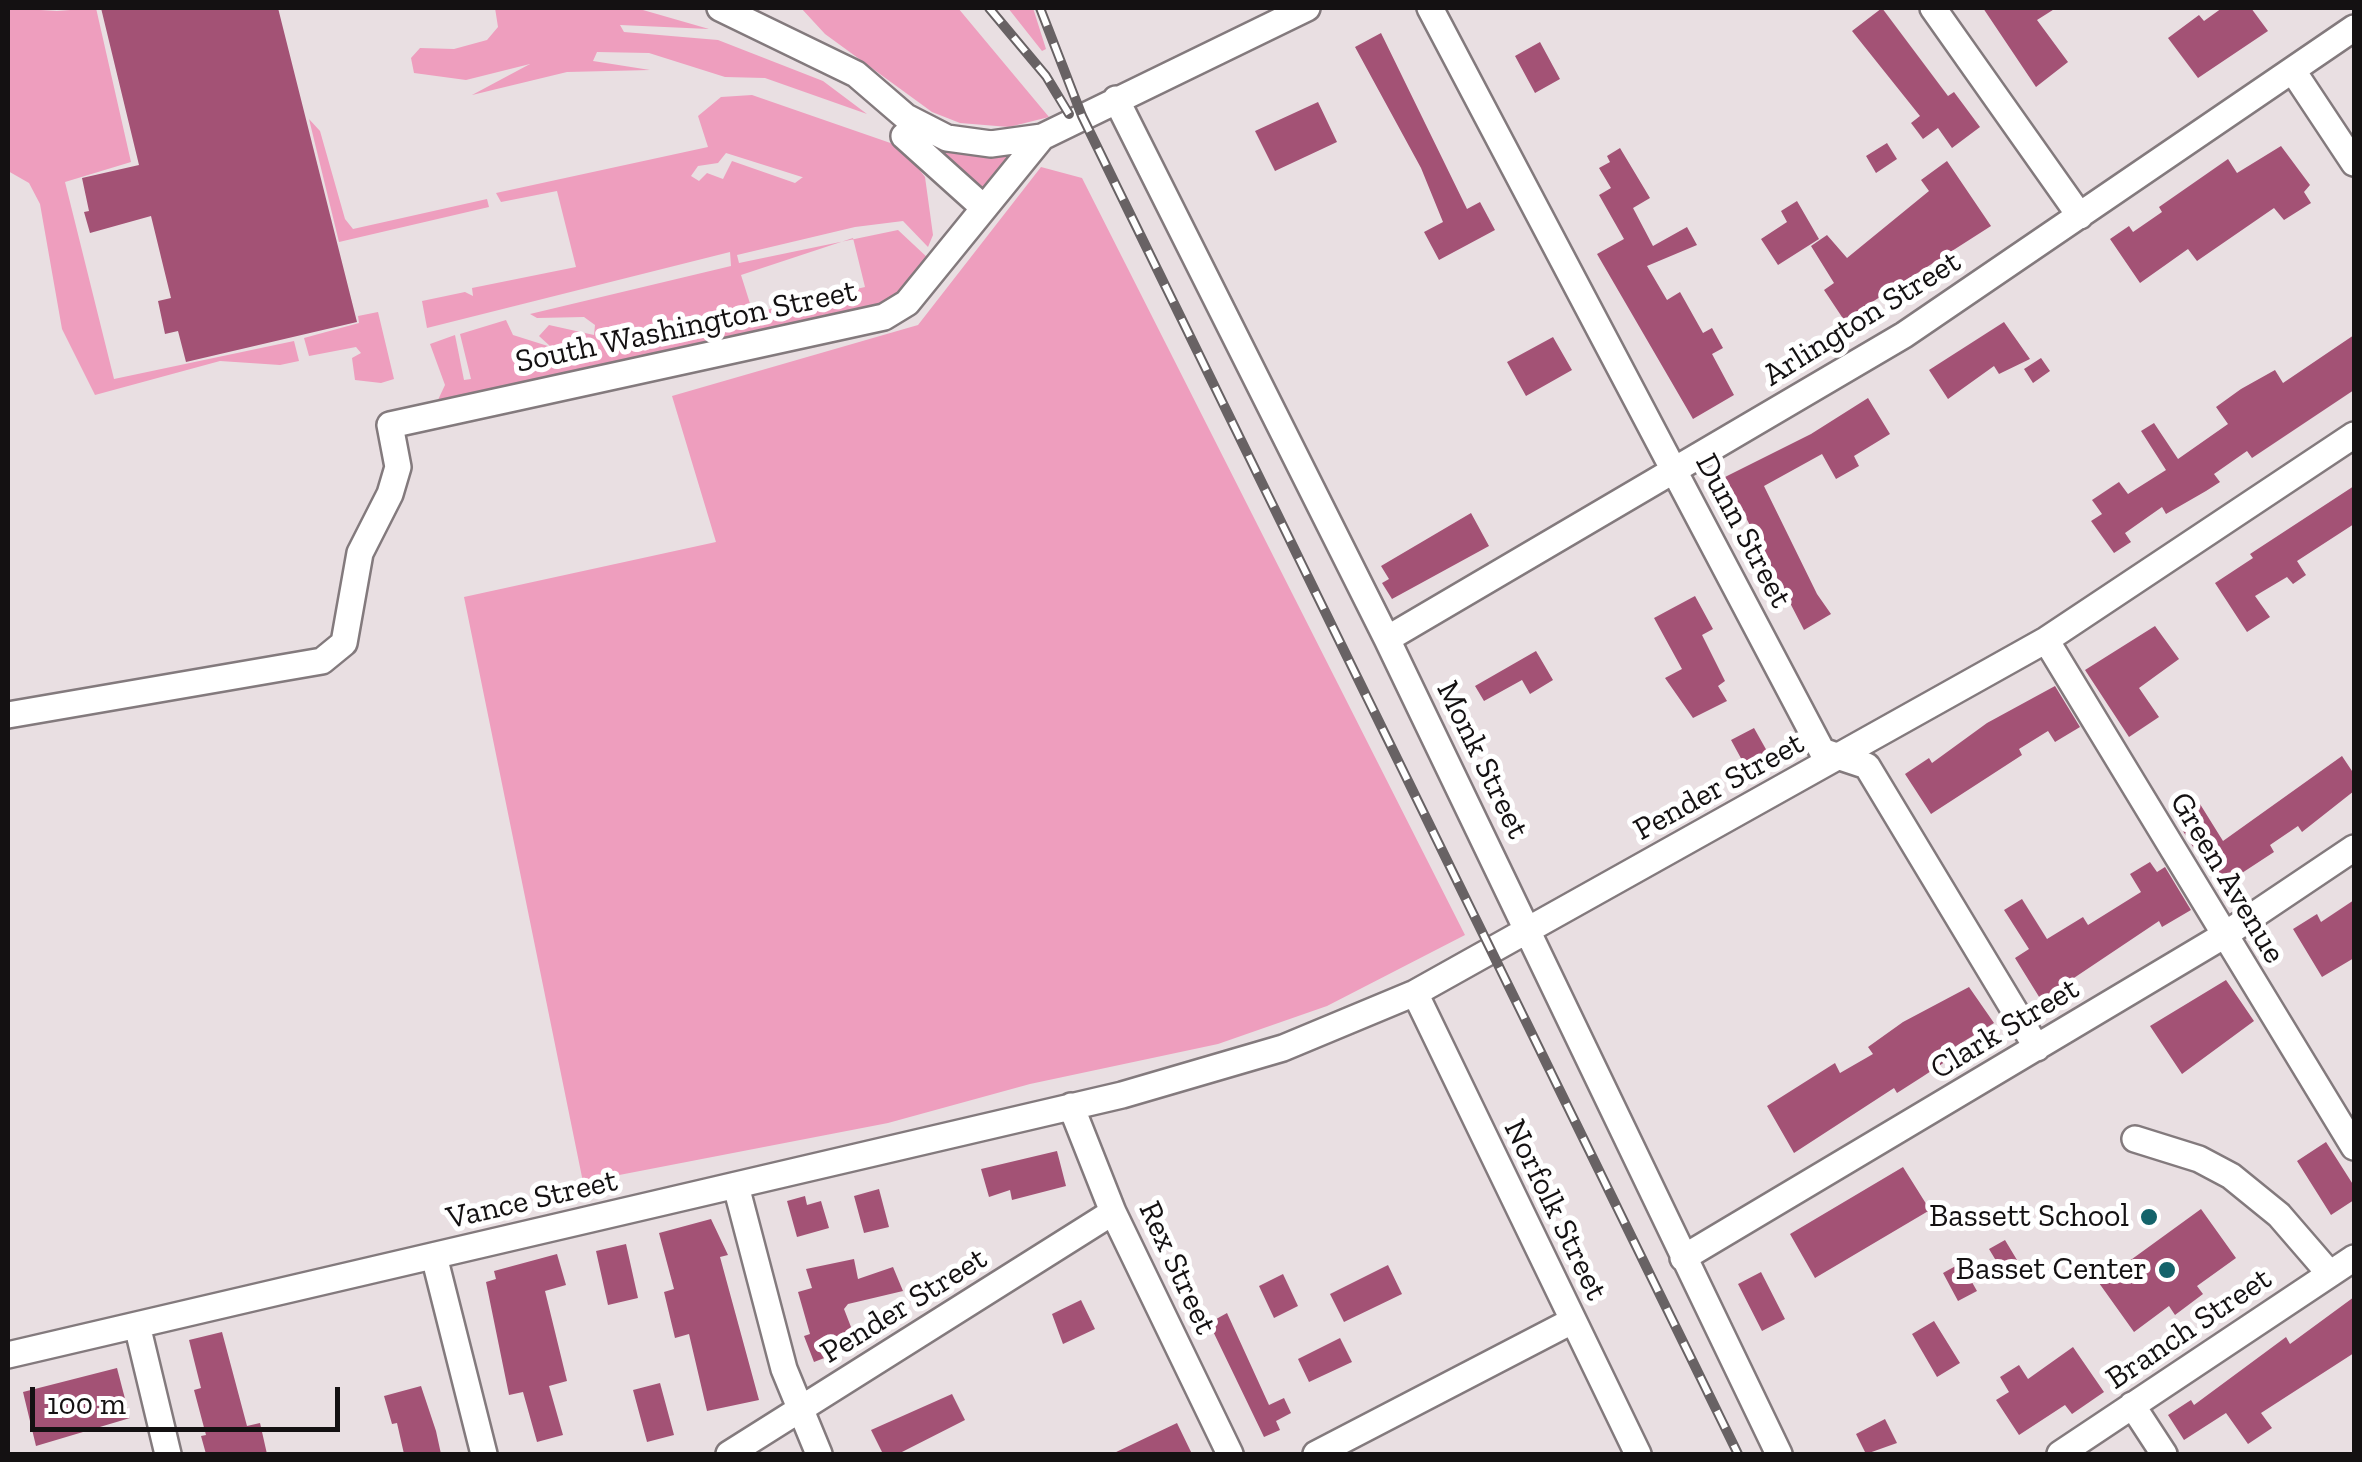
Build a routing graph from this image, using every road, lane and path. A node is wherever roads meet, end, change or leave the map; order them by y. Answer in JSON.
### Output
{"nodes":[{"id":1,"x":720,"y":8,"type":"edge"},
{"id":2,"x":1307,"y":8,"type":"edge"},
{"id":3,"x":1430,"y":8,"type":"edge"},
{"id":4,"x":1933,"y":8,"type":"edge"},
{"id":5,"x":2354,"y":28,"type":"edge"},
{"id":6,"x":2292,"y":70,"type":"junction"},
{"id":7,"x":1116,"y":99,"type":"junction"},
{"id":8,"x":904,"y":136,"type":"dead end"},
{"id":9,"x":1042,"y":137,"type":"junction"},
{"id":10,"x":2354,"y":163,"type":"edge"},
{"id":11,"x":984,"y":208,"type":"junction"},
{"id":12,"x":2080,"y":216,"type":"junction"},
{"id":13,"x":2354,"y":434,"type":"edge"},
{"id":14,"x":1675,"y":471,"type":"junction"},
{"id":15,"x":1387,"y":639,"type":"junction"},
{"id":16,"x":2046,"y":640,"type":"junction"},
{"id":17,"x":8,"y":715,"type":"edge"},
{"id":18,"x":1841,"y":757,"type":"junction"},
{"id":19,"x":2354,"y":848,"type":"edge"},
{"id":20,"x":1528,"y":930,"type":"junction"},
{"id":21,"x":2223,"y":936,"type":"junction"},
{"id":22,"x":1414,"y":993,"type":"junction"},
{"id":23,"x":2037,"y":1048,"type":"junction"},
{"id":24,"x":1072,"y":1106,"type":"junction"},
{"id":25,"x":2135,"y":1139,"type":"dead end"},
{"id":26,"x":2354,"y":1147,"type":"edge"},
{"id":27,"x":736,"y":1186,"type":"junction"},
{"id":28,"x":1114,"y":1212,"type":"junction"},
{"id":29,"x":434,"y":1256,"type":"junction"},
{"id":30,"x":1683,"y":1258,"type":"junction"},
{"id":31,"x":2354,"y":1258,"type":"edge"},
{"id":32,"x":2330,"y":1274,"type":"junction"},
{"id":33,"x":1572,"y":1321,"type":"junction"},
{"id":34,"x":138,"y":1325,"type":"junction"},
{"id":35,"x":8,"y":1356,"type":"edge"},
{"id":36,"x":2132,"y":1405,"type":"junction"},
{"id":37,"x":798,"y":1411,"type":"junction"},
{"id":38,"x":168,"y":1454,"type":"edge"},
{"id":39,"x":484,"y":1454,"type":"edge"},
{"id":40,"x":729,"y":1454,"type":"edge"},
{"id":41,"x":819,"y":1454,"type":"edge"},
{"id":42,"x":1230,"y":1454,"type":"edge"},
{"id":43,"x":1316,"y":1454,"type":"edge"},
{"id":44,"x":1638,"y":1454,"type":"edge"},
{"id":45,"x":1779,"y":1454,"type":"edge"},
{"id":46,"x":2060,"y":1454,"type":"edge"},
{"id":47,"x":2164,"y":1454,"type":"edge"}],
"edges":[{"from":1,"to":9,"type":"street"},
{"from":2,"to":7,"type":"street","name":"South Washington Street"},
{"from":3,"to":14,"type":"street","name":"Dunn Street"},
{"from":4,"to":12,"type":"street"},
{"from":5,"to":6,"type":"street","name":"Arlington Street"},
{"from":6,"to":10,"type":"street"},
{"from":6,"to":12,"type":"street","name":"Arlington Street"},
{"from":7,"to":9,"type":"street","name":"South Washington Street"},
{"from":7,"to":15,"type":"street","name":"Monk Street"},
{"from":8,"to":11,"type":"street"},
{"from":9,"to":11,"type":"street","name":"South Washington Street"},
{"from":11,"to":17,"type":"street","name":"South Washington Street"},
{"from":12,"to":14,"type":"street","name":"Arlington Street"},
{"from":13,"to":16,"type":"street","name":"Pender Street"},
{"from":14,"to":15,"type":"street","name":"Arlington Street"},
{"from":14,"to":18,"type":"street","name":"Dunn Street"},
{"from":15,"to":20,"type":"street","name":"Monk Street"},
{"from":16,"to":18,"type":"street","name":"Pender Street"},
{"from":16,"to":21,"type":"street","name":"Green Avenue"},
{"from":18,"to":20,"type":"street","name":"Pender Street"},
{"from":18,"to":23,"type":"street","name":"Dunn Street"},
{"from":19,"to":21,"type":"street","name":"Clark Street"},
{"from":20,"to":22,"type":"street","name":"Pender Street"},
{"from":20,"to":30,"type":"street","name":"Monk Street"},
{"from":21,"to":23,"type":"street","name":"Clark Street"},
{"from":21,"to":26,"type":"street","name":"Green Avenue"},
{"from":22,"to":24,"type":"street","name":"Pender Street"},
{"from":22,"to":33,"type":"street","name":"Norfolk Street"},
{"from":23,"to":30,"type":"street","name":"Clark Street"},
{"from":24,"to":27,"type":"street","name":"Vance Street"},
{"from":24,"to":28,"type":"street","name":"Rex Street"},
{"from":25,"to":32,"type":"street"},
{"from":27,"to":29,"type":"street","name":"Vance Street"},
{"from":27,"to":37,"type":"street"},
{"from":28,"to":37,"type":"street","name":"Pender Street"},
{"from":28,"to":42,"type":"street","name":"Rex Street"},
{"from":29,"to":34,"type":"street","name":"Vance Street"},
{"from":29,"to":39,"type":"street"},
{"from":30,"to":45,"type":"street","name":"Monk Street"},
{"from":31,"to":32,"type":"street","name":"Branch Street"},
{"from":32,"to":36,"type":"street","name":"Branch Street"},
{"from":33,"to":43,"type":"street"},
{"from":33,"to":44,"type":"street","name":"Norfolk Street"},
{"from":34,"to":35,"type":"street","name":"Vance Street"},
{"from":34,"to":38,"type":"street"},
{"from":36,"to":46,"type":"street","name":"Branch Street"},
{"from":36,"to":47,"type":"street"},
{"from":37,"to":40,"type":"street","name":"Pender Street"},
{"from":37,"to":41,"type":"street"}]}
